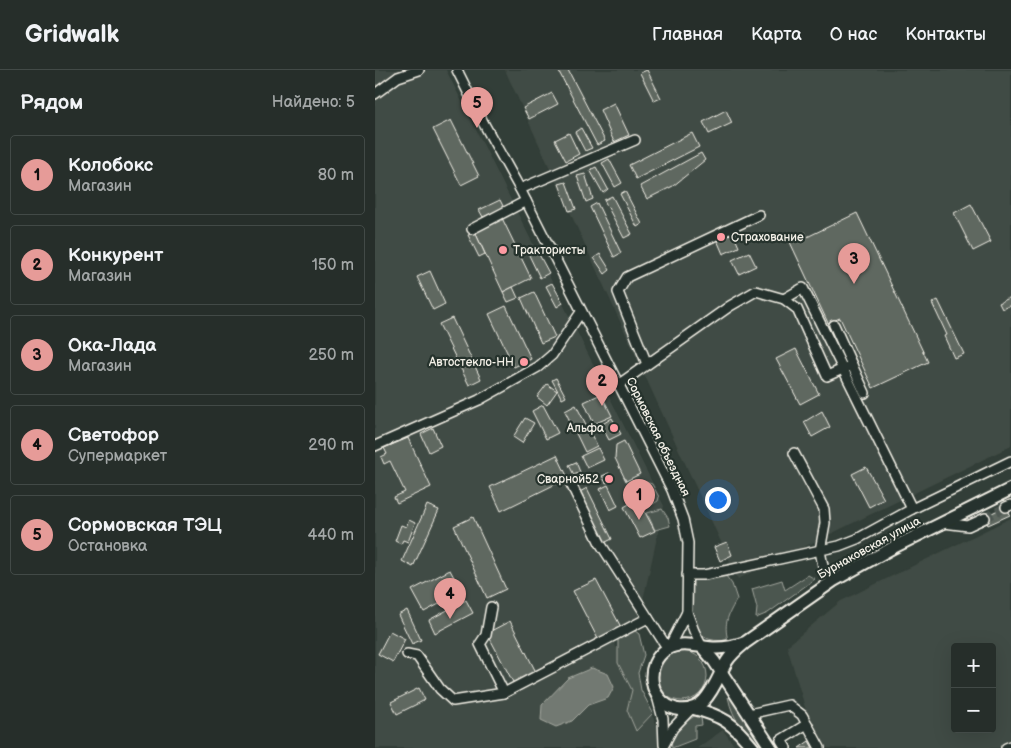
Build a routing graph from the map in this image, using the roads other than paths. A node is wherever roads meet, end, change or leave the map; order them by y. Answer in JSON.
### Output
{"nodes":[{"id":1,"x":419,"y":70,"type":"edge"},
{"id":2,"x":457,"y":70,"type":"edge"},
{"id":3,"x":375,"y":94,"type":"edge"},
{"id":4,"x":635,"y":140,"type":"dead end"},
{"id":5,"x":520,"y":190,"type":"junction"},
{"id":6,"x":526,"y":202,"type":"junction"},
{"id":7,"x":759,"y":215,"type":"dead end"},
{"id":8,"x":472,"y":229,"type":"dead end"},
{"id":9,"x":784,"y":299,"type":"junction"},
{"id":10,"x":581,"y":312,"type":"junction"},
{"id":11,"x":834,"y":325,"type":"dead end"},
{"id":12,"x":647,"y":364,"type":"junction"},
{"id":13,"x":852,"y":365,"type":"junction"},
{"id":14,"x":842,"y":369,"type":"junction"},
{"id":15,"x":618,"y":385,"type":"junction"},
{"id":16,"x":865,"y":393,"type":"dead end"},
{"id":17,"x":375,"y":446,"type":"edge"},
{"id":18,"x":794,"y":452,"type":"dead end"},
{"id":19,"x":1011,"y":460,"type":"edge"},
{"id":20,"x":571,"y":484,"type":"dead end"},
{"id":21,"x":1011,"y":489,"type":"edge"},
{"id":22,"x":912,"y":509,"type":"junction"},
{"id":23,"x":985,"y":518,"type":"tunnel mouth"},
{"id":24,"x":944,"y":523,"type":"junction"},
{"id":25,"x":820,"y":551,"type":"junction"},
{"id":26,"x":687,"y":575,"type":"junction"},
{"id":27,"x":833,"y":581,"type":"junction"},
{"id":28,"x":491,"y":607,"type":"dead end"},
{"id":29,"x":687,"y":612,"type":"junction"},
{"id":30,"x":648,"y":618,"type":"junction"},
{"id":31,"x":746,"y":642,"type":"junction"},
{"id":32,"x":702,"y":647,"type":"junction"},
{"id":33,"x":668,"y":649,"type":"junction"},
{"id":34,"x":407,"y":654,"type":"dead end"},
{"id":35,"x":721,"y":673,"type":"junction"},
{"id":36,"x":504,"y":693,"type":"junction"},
{"id":37,"x":657,"y":696,"type":"junction"},
{"id":38,"x":692,"y":708,"type":"junction"},
{"id":39,"x":749,"y":714,"type":"junction"},
{"id":40,"x":807,"y":724,"type":"junction"},
{"id":41,"x":664,"y":746,"type":"edge"},
{"id":42,"x":1011,"y":746,"type":"edge"},
{"id":43,"x":753,"y":748,"type":"edge"},
{"id":44,"x":771,"y":748,"type":"edge"},
{"id":45,"x":786,"y":748,"type":"edge"},
{"id":46,"x":820,"y":748,"type":"edge"},
{"id":47,"x":1006,"y":748,"type":"edge"}],
"edges":[{"from":1,"to":3,"type":"street"},
{"from":2,"to":5,"type":"street","name":"Сормовская объездная"},
{"from":4,"to":5,"type":"street"},
{"from":5,"to":6,"type":"street","name":"Сормовская объездная"},
{"from":6,"to":8,"type":"street"},
{"from":6,"to":10,"type":"street","name":"Сормовская объездная"},
{"from":7,"to":12,"type":"street"},
{"from":9,"to":12,"type":"street"},
{"from":9,"to":14,"type":"street"},
{"from":9,"to":14,"type":"street"},
{"from":10,"to":15,"type":"street","name":"Сормовская объездная"},
{"from":10,"to":17,"type":"street"},
{"from":11,"to":13,"type":"street"},
{"from":12,"to":15,"type":"street"},
{"from":13,"to":14,"type":"street"},
{"from":13,"to":16,"type":"street"},
{"from":14,"to":22,"type":"street"},
{"from":15,"to":26,"type":"street","name":"Сормовская объездная"},
{"from":18,"to":25,"type":"street"},
{"from":19,"to":22,"type":"street"},
{"from":20,"to":30,"type":"street"},
{"from":21,"to":24,"type":"main road","name":"Бурнаковская улица"},
{"from":22,"to":25,"type":"street"},
{"from":23,"to":24,"type":"street"},
{"from":24,"to":27,"type":"main road","name":"Бурнаковская улица"},
{"from":25,"to":26,"type":"street"},
{"from":25,"to":27,"type":"street"},
{"from":26,"to":29,"type":"street","name":"Сормовская объездная"},
{"from":27,"to":31,"type":"main road","name":"Бурнаковская улица"},
{"from":28,"to":36,"type":"street"},
{"from":29,"to":32,"type":"street"},
{"from":29,"to":33,"type":"street"},
{"from":30,"to":33,"type":"street"},
{"from":30,"to":36,"type":"street"},
{"from":31,"to":32,"type":"main road"},
{"from":31,"to":35,"type":"main road"},
{"from":32,"to":33,"type":"main road"},
{"from":32,"to":35,"type":"main road"},
{"from":33,"to":37,"type":"main road"},
{"from":34,"to":36,"type":"street"},
{"from":35,"to":38,"type":"main road"},
{"from":35,"to":39,"type":"main road"},
{"from":37,"to":38,"type":"main road"},
{"from":37,"to":41,"type":"street"},
{"from":38,"to":41,"type":"street"},
{"from":38,"to":43,"type":"main road"},
{"from":39,"to":40,"type":"street"},
{"from":39,"to":44,"type":"main road"},
{"from":40,"to":45,"type":"street"},
{"from":40,"to":46,"type":"street"},
{"from":42,"to":47,"type":"street"}]}
